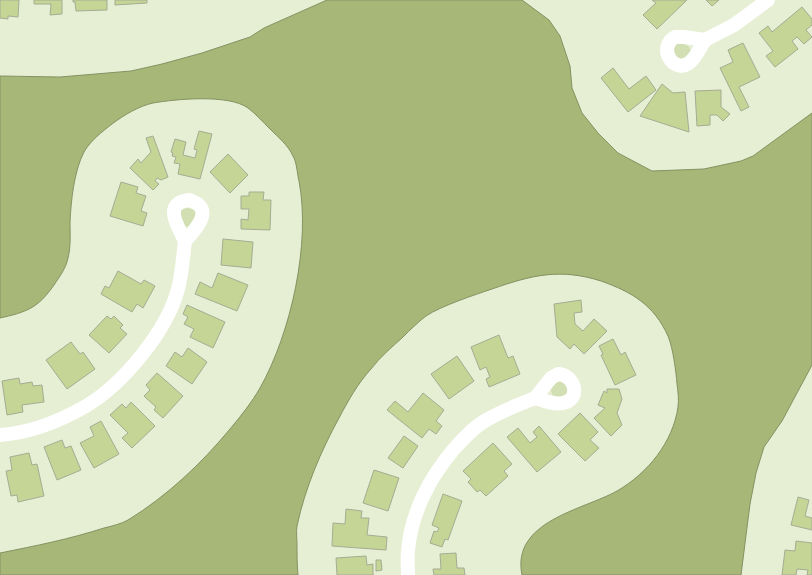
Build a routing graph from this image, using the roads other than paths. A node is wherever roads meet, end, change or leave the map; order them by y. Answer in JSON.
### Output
{"nodes":[{"id":1,"x":768,"y":0,"type":"edge"},
{"id":2,"x":705,"y":40,"type":"dead end"},
{"id":3,"x":185,"y":241,"type":"dead end"},
{"id":4,"x":535,"y":398,"type":"dead end"},
{"id":5,"x":0,"y":435,"type":"edge"},
{"id":6,"x":408,"y":575,"type":"edge"}],
"edges":[{"from":1,"to":2,"type":"street"},
{"from":3,"to":5,"type":"street"},
{"from":4,"to":6,"type":"street"}]}
